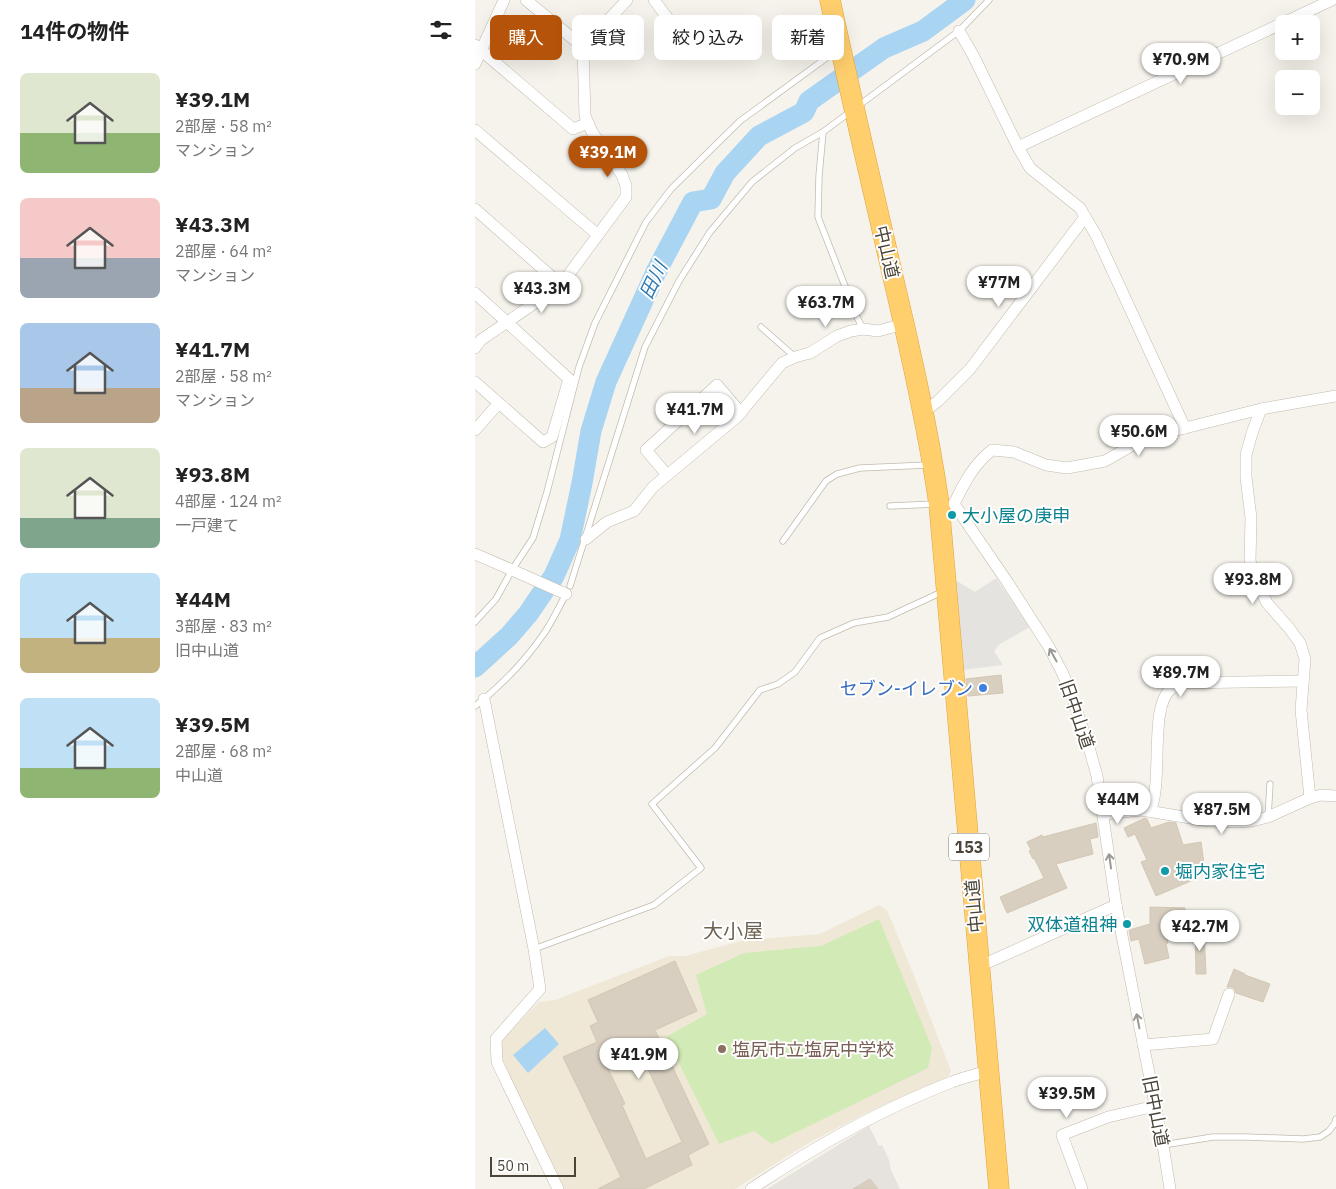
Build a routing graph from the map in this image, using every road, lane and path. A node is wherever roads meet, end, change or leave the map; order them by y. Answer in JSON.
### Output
{"nodes":[{"id":1,"x":504,"y":0,"type":"edge"},
{"id":2,"x":526,"y":0,"type":"edge"},
{"id":3,"x":653,"y":0,"type":"edge"},
{"id":4,"x":989,"y":0,"type":"edge"},
{"id":5,"x":1333,"y":0,"type":"edge"},
{"id":6,"x":620,"y":2,"type":"edge"},
{"id":7,"x":609,"y":15,"type":"edge"},
{"id":8,"x":665,"y":15,"type":"edge"},
{"id":9,"x":959,"y":31,"type":"junction"},
{"id":10,"x":572,"y":37,"type":"edge"},
{"id":11,"x":478,"y":47,"type":"edge"},
{"id":12,"x":583,"y":60,"type":"edge"},
{"id":13,"x":824,"y":60,"type":"edge"},
{"id":14,"x":843,"y":60,"type":"edge"},
{"id":15,"x":475,"y":64,"type":"edge"},
{"id":16,"x":854,"y":107,"type":"junction"},
{"id":17,"x":588,"y":124,"type":"junction"},
{"id":18,"x":475,"y":130,"type":"edge"},
{"id":19,"x":823,"y":132,"type":"junction"},
{"id":20,"x":1018,"y":147,"type":"junction"},
{"id":21,"x":475,"y":209,"type":"edge"},
{"id":22,"x":1085,"y":217,"type":"junction"},
{"id":23,"x":598,"y":235,"type":"junction"},
{"id":24,"x":561,"y":285,"type":"junction"},
{"id":25,"x":475,"y":294,"type":"edge"},
{"id":26,"x":508,"y":322,"type":"junction"},
{"id":27,"x":904,"y":324,"type":"junction"},
{"id":28,"x":761,"y":327,"type":"dead end"},
{"id":29,"x":863,"y":329,"type":"junction"},
{"id":30,"x":475,"y":348,"type":"edge"},
{"id":31,"x":795,"y":357,"type":"junction"},
{"id":32,"x":475,"y":382,"type":"edge"},
{"id":33,"x":1336,"y":396,"type":"edge"},
{"id":34,"x":499,"y":403,"type":"junction"},
{"id":35,"x":1261,"y":409,"type":"junction"},
{"id":36,"x":923,"y":412,"type":"junction"},
{"id":37,"x":741,"y":413,"type":"junction"},
{"id":38,"x":1185,"y":428,"type":"junction"},
{"id":39,"x":475,"y":430,"type":"edge"},
{"id":40,"x":933,"y":465,"type":"junction"},
{"id":41,"x":667,"y":475,"type":"junction"},
{"id":42,"x":946,"y":504,"type":"junction"},
{"id":43,"x":890,"y":506,"type":"dead end"},
{"id":44,"x":586,"y":539,"type":"junction"},
{"id":45,"x":783,"y":541,"type":"dead end"},
{"id":46,"x":475,"y":554,"type":"edge"},
{"id":47,"x":514,"y":570,"type":"junction"},
{"id":48,"x":946,"y":590,"type":"junction"},
{"id":49,"x":566,"y":591,"type":"junction"},
{"id":50,"x":475,"y":622,"type":"edge"},
{"id":51,"x":1303,"y":680,"type":"junction"},
{"id":52,"x":480,"y":702,"type":"edge"},
{"id":53,"x":1270,"y":784,"type":"dead end"},
{"id":54,"x":1336,"y":796,"type":"edge"},
{"id":55,"x":1310,"y":798,"type":"junction"},
{"id":56,"x":1150,"y":811,"type":"junction"},
{"id":57,"x":1103,"y":814,"type":"junction"},
{"id":58,"x":1268,"y":817,"type":"junction"},
{"id":59,"x":1116,"y":905,"type":"junction"},
{"id":60,"x":533,"y":948,"type":"junction"},
{"id":61,"x":980,"y":966,"type":"junction"},
{"id":62,"x":1229,"y":994,"type":"dead end"},
{"id":63,"x":1143,"y":1046,"type":"junction"},
{"id":64,"x":989,"y":1072,"type":"junction"},
{"id":65,"x":1155,"y":1106,"type":"junction"},
{"id":66,"x":1336,"y":1119,"type":"edge"},
{"id":67,"x":1163,"y":1145,"type":"junction"},
{"id":68,"x":558,"y":1189,"type":"edge"},
{"id":69,"x":751,"y":1189,"type":"edge"},
{"id":70,"x":999,"y":1189,"type":"edge"},
{"id":71,"x":1082,"y":1189,"type":"edge"},
{"id":72,"x":1170,"y":1189,"type":"edge"}],
"edges":[{"from":1,"to":11,"type":"street"},
{"from":2,"to":10,"type":"street"},
{"from":3,"to":8,"type":"street"},
{"from":4,"to":9,"type":"lane"},
{"from":5,"to":20,"type":"street"},
{"from":6,"to":7,"type":"street"},
{"from":9,"to":16,"type":"lane"},
{"from":9,"to":20,"type":"street"},
{"from":11,"to":15,"type":"street"},
{"from":11,"to":17,"type":"street"},
{"from":12,"to":17,"type":"street"},
{"from":13,"to":47,"type":"lane"},
{"from":14,"to":16,"type":"highway","name":"中山道","number":"153"},
{"from":16,"to":19,"type":"lane"},
{"from":16,"to":27,"type":"highway","name":"中山道","number":"153"},
{"from":17,"to":23,"type":"street"},
{"from":18,"to":23,"type":"street"},
{"from":19,"to":29,"type":"lane"},
{"from":19,"to":44,"type":"lane"},
{"from":20,"to":22,"type":"street"},
{"from":21,"to":24,"type":"street"},
{"from":22,"to":36,"type":"street"},
{"from":22,"to":38,"type":"street"},
{"from":23,"to":24,"type":"street"},
{"from":24,"to":26,"type":"street"},
{"from":25,"to":26,"type":"street"},
{"from":26,"to":30,"type":"street"},
{"from":26,"to":34,"type":"street"},
{"from":27,"to":29,"type":"street"},
{"from":27,"to":36,"type":"highway","name":"中山道","number":"153"},
{"from":28,"to":31,"type":"lane"},
{"from":29,"to":31,"type":"street"},
{"from":31,"to":37,"type":"street"},
{"from":32,"to":34,"type":"street"},
{"from":33,"to":35,"type":"street"},
{"from":34,"to":39,"type":"street"},
{"from":35,"to":38,"type":"street"},
{"from":35,"to":51,"type":"street"},
{"from":36,"to":40,"type":"highway","name":"中山道","number":"153"},
{"from":37,"to":41,"type":"street"},
{"from":37,"to":41,"type":"street"},
{"from":38,"to":42,"type":"street"},
{"from":40,"to":42,"type":"highway","name":"中山道","number":"153"},
{"from":40,"to":45,"type":"lane"},
{"from":41,"to":44,"type":"street"},
{"from":42,"to":43,"type":"lane"},
{"from":42,"to":48,"type":"highway","name":"中山道","number":"153"},
{"from":57,"to":42,"type":"street","name":"旧中山道","one_way":true},
{"from":44,"to":49,"type":"lane"},
{"from":46,"to":47,"type":"street"},
{"from":47,"to":49,"type":"street"},
{"from":47,"to":50,"type":"lane"},
{"from":48,"to":60,"type":"lane"},
{"from":48,"to":61,"type":"highway","name":"中山道","number":"153"},
{"from":49,"to":52,"type":"lane"},
{"from":51,"to":55,"type":"street"},
{"from":51,"to":56,"type":"street"},
{"from":52,"to":60,"type":"street"},
{"from":53,"to":58,"type":"lane"},
{"from":54,"to":55,"type":"street"},
{"from":55,"to":58,"type":"street"},
{"from":56,"to":57,"type":"street"},
{"from":56,"to":58,"type":"street"},
{"from":59,"to":57,"type":"street","name":"旧中山道","one_way":true},
{"from":59,"to":61,"type":"street"},
{"from":63,"to":59,"type":"street","name":"旧中山道","one_way":true},
{"from":60,"to":68,"type":"street"},
{"from":61,"to":64,"type":"highway","name":"中山道","number":"153"},
{"from":62,"to":63,"type":"street"},
{"from":63,"to":65,"type":"street","name":"旧中山道"},
{"from":64,"to":69,"type":"street"},
{"from":64,"to":70,"type":"highway","name":"中山道","number":"153"},
{"from":65,"to":67,"type":"street","name":"旧中山道"},
{"from":65,"to":71,"type":"street"},
{"from":66,"to":67,"type":"lane"},
{"from":67,"to":72,"type":"street","name":"旧中山道"}]}
